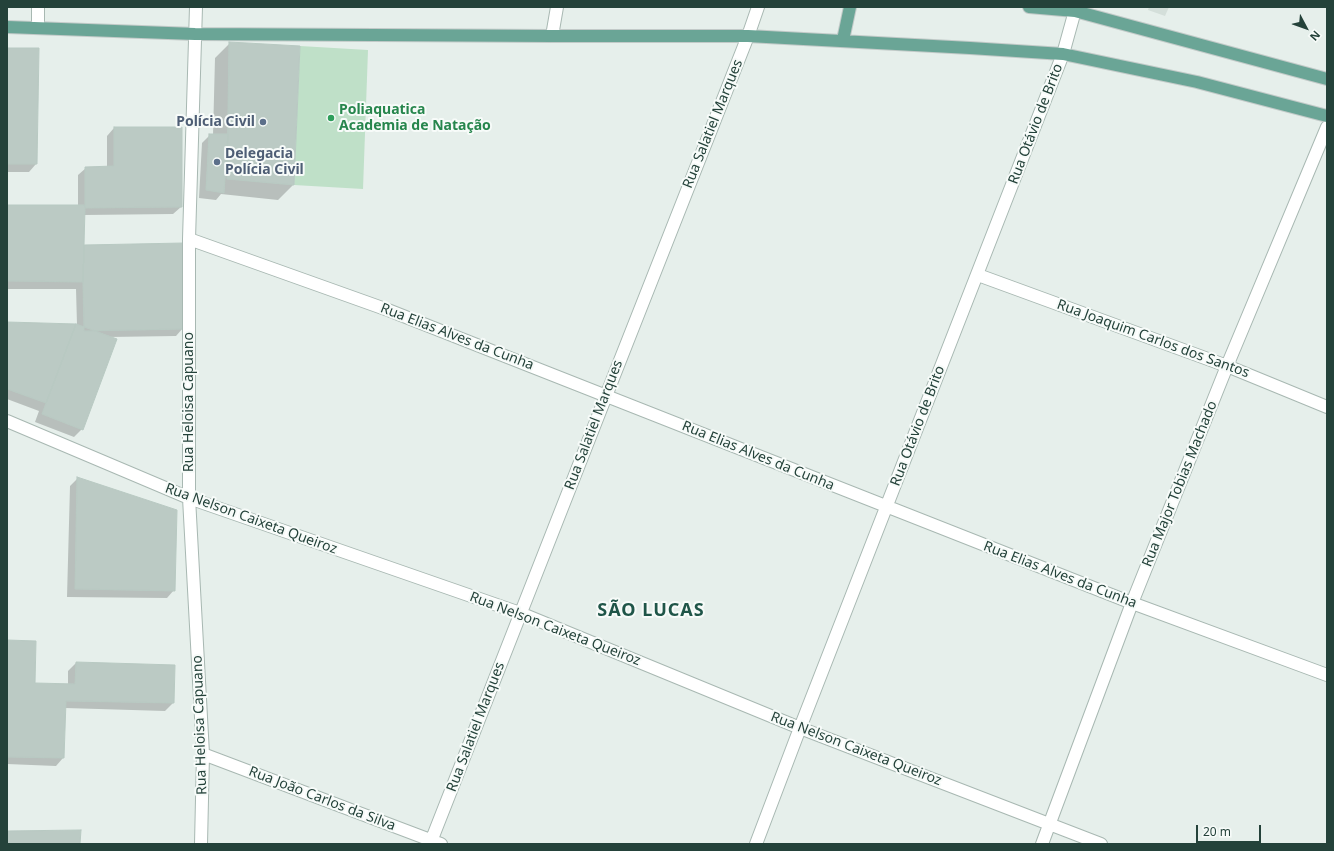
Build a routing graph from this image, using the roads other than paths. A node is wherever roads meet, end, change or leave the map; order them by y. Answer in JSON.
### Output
{"nodes":[{"id":1,"x":38,"y":7,"type":"edge"},
{"id":2,"x":196,"y":7,"type":"edge"},
{"id":3,"x":557,"y":7,"type":"edge"},
{"id":4,"x":758,"y":7,"type":"edge"},
{"id":5,"x":850,"y":7,"type":"edge"},
{"id":6,"x":1029,"y":7,"type":"edge"},
{"id":7,"x":1076,"y":9,"type":"edge"},
{"id":8,"x":7,"y":27,"type":"edge"},
{"id":9,"x":38,"y":28,"type":"junction"},
{"id":10,"x":195,"y":34,"type":"junction"},
{"id":11,"x":552,"y":36,"type":"junction"},
{"id":12,"x":748,"y":36,"type":"junction"},
{"id":13,"x":843,"y":40,"type":"junction"},
{"id":14,"x":1063,"y":54,"type":"junction"},
{"id":15,"x":1327,"y":79,"type":"edge"},
{"id":16,"x":1327,"y":116,"type":"edge"},
{"id":17,"x":1327,"y":127,"type":"edge"},
{"id":18,"x":189,"y":239,"type":"junction"},
{"id":19,"x":978,"y":275,"type":"junction"},
{"id":20,"x":1227,"y":366,"type":"junction"},
{"id":21,"x":606,"y":396,"type":"junction"},
{"id":22,"x":1327,"y":407,"type":"edge"},
{"id":23,"x":7,"y":421,"type":"edge"},
{"id":24,"x":189,"y":498,"type":"junction"},
{"id":25,"x":886,"y":507,"type":"junction"},
{"id":26,"x":1132,"y":603,"type":"junction"},
{"id":27,"x":520,"y":613,"type":"junction"},
{"id":28,"x":1327,"y":675,"type":"edge"},
{"id":29,"x":800,"y":728,"type":"junction"},
{"id":30,"x":203,"y":754,"type":"junction"},
{"id":31,"x":1049,"y":824,"type":"junction"},
{"id":32,"x":434,"y":843,"type":"edge"},
{"id":33,"x":201,"y":844,"type":"edge"},
{"id":34,"x":756,"y":844,"type":"edge"},
{"id":35,"x":1042,"y":844,"type":"edge"},
{"id":36,"x":1102,"y":844,"type":"edge"}],
"edges":[{"from":1,"to":9,"type":"street"},
{"from":2,"to":10,"type":"street","name":"Rua Heloisa Capuano"},
{"from":3,"to":11,"type":"street"},
{"from":4,"to":12,"type":"street","name":"Rua Salatiel Marques"},
{"from":5,"to":13,"type":"main road"},
{"from":6,"to":7,"type":"main road"},
{"from":7,"to":14,"type":"street","name":"Rua Otávio de Brito"},
{"from":7,"to":15,"type":"main road"},
{"from":8,"to":9,"type":"main road"},
{"from":9,"to":10,"type":"main road"},
{"from":10,"to":11,"type":"main road"},
{"from":10,"to":18,"type":"street","name":"Rua Heloisa Capuano"},
{"from":11,"to":12,"type":"main road"},
{"from":12,"to":13,"type":"main road"},
{"from":12,"to":21,"type":"street","name":"Rua Salatiel Marques"},
{"from":13,"to":14,"type":"main road"},
{"from":14,"to":16,"type":"main road"},
{"from":14,"to":19,"type":"street","name":"Rua Otávio de Brito"},
{"from":17,"to":20,"type":"street","name":"Rua Major Tobias Machado"},
{"from":18,"to":21,"type":"street","name":"Rua Elias Alves da Cunha"},
{"from":18,"to":24,"type":"street","name":"Rua Heloisa Capuano"},
{"from":19,"to":20,"type":"street","name":"Rua Joaquim Carlos dos Santos"},
{"from":19,"to":25,"type":"street","name":"Rua Otávio de Brito"},
{"from":20,"to":22,"type":"street","name":"Rua Joaquim Carlos dos Santos"},
{"from":20,"to":26,"type":"street","name":"Rua Major Tobias Machado"},
{"from":21,"to":25,"type":"street","name":"Rua Elias Alves da Cunha"},
{"from":21,"to":27,"type":"street","name":"Rua Salatiel Marques"},
{"from":23,"to":24,"type":"street","name":"Rua Nelson Caixeta Queiroz"},
{"from":24,"to":27,"type":"street","name":"Rua Nelson Caixeta Queiroz"},
{"from":24,"to":30,"type":"street","name":"Rua Heloisa Capuano"},
{"from":25,"to":26,"type":"street","name":"Rua Elias Alves da Cunha"},
{"from":25,"to":29,"type":"street","name":"Rua Otávio de Brito"},
{"from":26,"to":28,"type":"street","name":"Rua Elias Alves da Cunha"},
{"from":26,"to":31,"type":"street","name":"Rua Major Tobias Machado"},
{"from":27,"to":29,"type":"street","name":"Rua Nelson Caixeta Queiroz"},
{"from":27,"to":32,"type":"street","name":"Rua Salatiel Marques"},
{"from":29,"to":31,"type":"street","name":"Rua Nelson Caixeta Queiroz"},
{"from":29,"to":34,"type":"street","name":"Rua Otávio de Brito"},
{"from":30,"to":32,"type":"street","name":"Rua João Carlos da Silva"},
{"from":30,"to":33,"type":"street","name":"Rua Heloisa Capuano"},
{"from":31,"to":35,"type":"street","name":"Rua Major Tobias Machado"},
{"from":31,"to":36,"type":"street","name":"Rua Nelson Caixeta Queiroz"}]}
